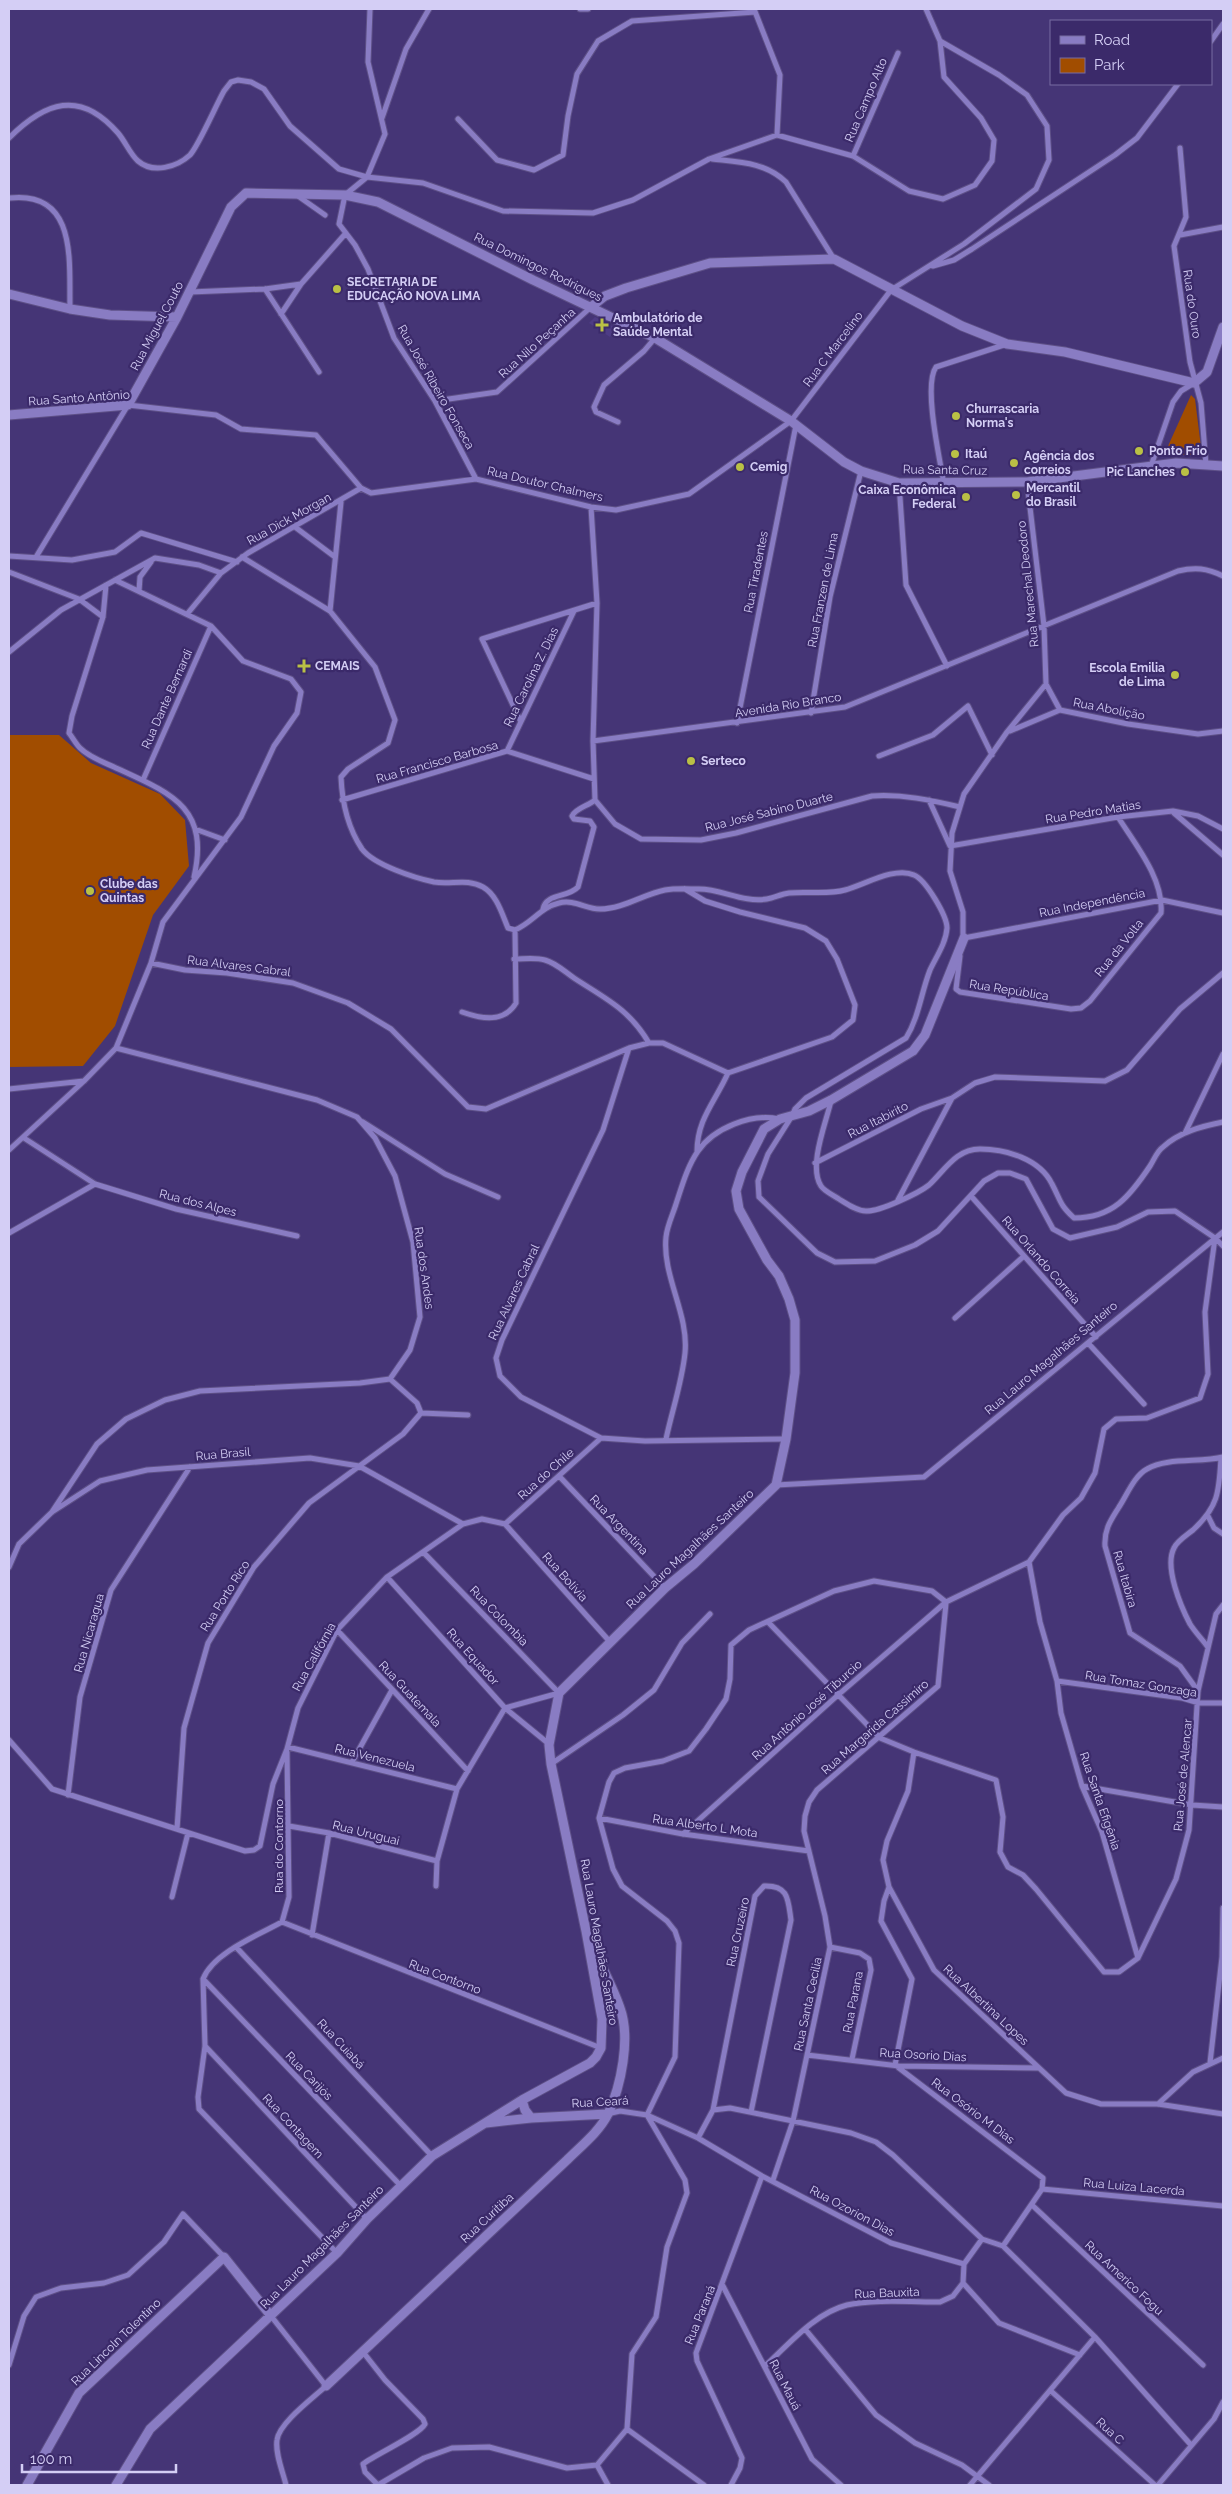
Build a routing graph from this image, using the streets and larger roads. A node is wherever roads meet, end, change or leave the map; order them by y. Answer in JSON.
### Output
{"nodes":[{"id":1,"x":370,"y":9,"type":"edge"},
{"id":2,"x":430,"y":9,"type":"edge"},
{"id":3,"x":580,"y":9,"type":"edge"},
{"id":4,"x":588,"y":9,"type":"edge"},
{"id":5,"x":926,"y":9,"type":"edge"},
{"id":6,"x":755,"y":10,"type":"edge"},
{"id":7,"x":1223,"y":24,"type":"edge"},
{"id":8,"x":1212,"y":40,"type":"edge"},
{"id":9,"x":940,"y":41,"type":"junction"},
{"id":10,"x":898,"y":53,"type":"dead end"},
{"id":11,"x":1177,"y":85,"type":"edge"},
{"id":12,"x":381,"y":118,"type":"junction"},
{"id":13,"x":458,"y":118,"type":"dead end"},
{"id":14,"x":777,"y":135,"type":"junction"},
{"id":15,"x":9,"y":138,"type":"edge"},
{"id":16,"x":1180,"y":148,"type":"dead end"},
{"id":17,"x":853,"y":156,"type":"junction"},
{"id":18,"x":709,"y":159,"type":"junction"},
{"id":19,"x":367,"y":177,"type":"junction"},
{"id":20,"x":296,"y":194,"type":"junction"},
{"id":21,"x":345,"y":195,"type":"junction"},
{"id":22,"x":9,"y":198,"type":"edge"},
{"id":23,"x":325,"y":215,"type":"dead end"},
{"id":24,"x":1223,"y":227,"type":"edge"},
{"id":25,"x":346,"y":232,"type":"junction"},
{"id":26,"x":1180,"y":235,"type":"junction"},
{"id":27,"x":834,"y":259,"type":"junction"},
{"id":28,"x":925,"y":268,"type":"junction"},
{"id":29,"x":301,"y":284,"type":"junction"},
{"id":30,"x":265,"y":289,"type":"junction"},
{"id":31,"x":890,"y":290,"type":"junction"},
{"id":32,"x":190,"y":292,"type":"junction"},
{"id":33,"x":9,"y":294,"type":"edge"},
{"id":34,"x":591,"y":307,"type":"junction"},
{"id":35,"x":70,"y":309,"type":"junction"},
{"id":36,"x":281,"y":314,"type":"junction"},
{"id":37,"x":177,"y":317,"type":"junction"},
{"id":38,"x":1223,"y":327,"type":"edge"},
{"id":39,"x":655,"y":338,"type":"junction"},
{"id":40,"x":1007,"y":344,"type":"junction"},
{"id":41,"x":320,"y":372,"type":"dead end"},
{"id":42,"x":1194,"y":383,"type":"junction"},
{"id":43,"x":436,"y":401,"type":"junction"},
{"id":44,"x":128,"y":405,"type":"junction"},
{"id":45,"x":9,"y":415,"type":"edge"},
{"id":46,"x":618,"y":422,"type":"dead end"},
{"id":47,"x":794,"y":423,"type":"junction"},
{"id":48,"x":1206,"y":465,"type":"junction"},
{"id":49,"x":1151,"y":466,"type":"junction"},
{"id":50,"x":1223,"y":466,"type":"edge"},
{"id":51,"x":861,"y":471,"type":"junction"},
{"id":52,"x":476,"y":479,"type":"junction"},
{"id":53,"x":899,"y":482,"type":"junction"},
{"id":54,"x":1027,"y":482,"type":"junction"},
{"id":55,"x":944,"y":484,"type":"junction"},
{"id":56,"x":361,"y":488,"type":"junction"},
{"id":57,"x":341,"y":502,"type":"junction"},
{"id":58,"x":591,"y":507,"type":"junction"},
{"id":59,"x":295,"y":526,"type":"junction"},
{"id":60,"x":9,"y":556,"type":"edge"},
{"id":61,"x":335,"y":556,"type":"junction"},
{"id":62,"x":36,"y":557,"type":"junction"},
{"id":63,"x":242,"y":557,"type":"junction"},
{"id":64,"x":155,"y":558,"type":"junction"},
{"id":65,"x":237,"y":562,"type":"junction"},
{"id":66,"x":9,"y":572,"type":"edge"},
{"id":67,"x":222,"y":573,"type":"junction"},
{"id":68,"x":1223,"y":576,"type":"edge"},
{"id":69,"x":115,"y":580,"type":"junction"},
{"id":70,"x":106,"y":585,"type":"junction"},
{"id":71,"x":139,"y":591,"type":"junction"},
{"id":72,"x":79,"y":599,"type":"junction"},
{"id":73,"x":597,"y":603,"type":"junction"},
{"id":74,"x":330,"y":611,"type":"junction"},
{"id":75,"x":574,"y":611,"type":"junction"},
{"id":76,"x":188,"y":613,"type":"junction"},
{"id":77,"x":103,"y":617,"type":"junction"},
{"id":78,"x":210,"y":626,"type":"junction"},
{"id":79,"x":1044,"y":626,"type":"junction"},
{"id":80,"x":9,"y":652,"type":"edge"},
{"id":81,"x":947,"y":666,"type":"junction"},
{"id":82,"x":1046,"y":684,"type":"junction"},
{"id":83,"x":1060,"y":710,"type":"junction"},
{"id":84,"x":811,"y":713,"type":"junction"},
{"id":85,"x":520,"y":720,"type":"junction"},
{"id":86,"x":736,"y":723,"type":"junction"},
{"id":87,"x":1223,"y":731,"type":"edge"},
{"id":88,"x":1008,"y":732,"type":"junction"},
{"id":89,"x":593,"y":741,"type":"junction"},
{"id":90,"x":507,"y":751,"type":"junction"},
{"id":91,"x":992,"y":755,"type":"junction"},
{"id":92,"x":879,"y":756,"type":"dead end"},
{"id":93,"x":594,"y":779,"type":"junction"},
{"id":94,"x":142,"y":780,"type":"junction"},
{"id":95,"x":342,"y":800,"type":"junction"},
{"id":96,"x":595,"y":800,"type":"junction"},
{"id":97,"x":929,"y":800,"type":"junction"},
{"id":98,"x":960,"y":807,"type":"junction"},
{"id":99,"x":1173,"y":811,"type":"junction"},
{"id":100,"x":1118,"y":817,"type":"junction"},
{"id":101,"x":1223,"y":829,"type":"edge"},
{"id":102,"x":196,"y":830,"type":"junction"},
{"id":103,"x":226,"y":840,"type":"junction"},
{"id":104,"x":950,"y":846,"type":"junction"},
{"id":105,"x":1223,"y":855,"type":"edge"},
{"id":106,"x":193,"y":880,"type":"junction"},
{"id":107,"x":684,"y":889,"type":"junction"},
{"id":108,"x":1162,"y":900,"type":"junction"},
{"id":109,"x":543,"y":909,"type":"junction"},
{"id":110,"x":1223,"y":913,"type":"edge"},
{"id":111,"x":515,"y":930,"type":"junction"},
{"id":112,"x":964,"y":938,"type":"junction"},
{"id":113,"x":514,"y":960,"type":"junction"},
{"id":114,"x":151,"y":963,"type":"junction"},
{"id":115,"x":1223,"y":973,"type":"edge"},
{"id":116,"x":1081,"y":1008,"type":"joint"},
{"id":117,"x":462,"y":1012,"type":"dead end"},
{"id":118,"x":649,"y":1043,"type":"junction"},
{"id":119,"x":116,"y":1048,"type":"junction"},
{"id":120,"x":628,"y":1048,"type":"junction"},
{"id":121,"x":1223,"y":1054,"type":"edge"},
{"id":122,"x":728,"y":1073,"type":"junction"},
{"id":123,"x":84,"y":1081,"type":"junction"},
{"id":124,"x":9,"y":1089,"type":"edge"},
{"id":125,"x":952,"y":1098,"type":"junction"},
{"id":126,"x":831,"y":1100,"type":"junction"},
{"id":127,"x":792,"y":1116,"type":"junction"},
{"id":128,"x":356,"y":1118,"type":"junction"},
{"id":129,"x":780,"y":1119,"type":"junction"},
{"id":130,"x":1223,"y":1122,"type":"edge"},
{"id":131,"x":1185,"y":1134,"type":"junction"},
{"id":132,"x":24,"y":1138,"type":"junction"},
{"id":133,"x":9,"y":1150,"type":"edge"},
{"id":134,"x":697,"y":1152,"type":"junction"},
{"id":135,"x":815,"y":1164,"type":"junction"},
{"id":136,"x":95,"y":1184,"type":"junction"},
{"id":137,"x":971,"y":1196,"type":"junction"},
{"id":138,"x":498,"y":1197,"type":"dead end"},
{"id":139,"x":897,"y":1200,"type":"junction"},
{"id":140,"x":1223,"y":1232,"type":"edge"},
{"id":141,"x":9,"y":1233,"type":"edge"},
{"id":142,"x":297,"y":1236,"type":"dead end"},
{"id":143,"x":1215,"y":1238,"type":"junction"},
{"id":144,"x":1223,"y":1246,"type":"edge"},
{"id":145,"x":1024,"y":1256,"type":"junction"},
{"id":146,"x":955,"y":1318,"type":"dead end"},
{"id":147,"x":1096,"y":1337,"type":"junction"},
{"id":148,"x":1088,"y":1343,"type":"junction"},
{"id":149,"x":390,"y":1379,"type":"junction"},
{"id":150,"x":1144,"y":1404,"type":"dead end"},
{"id":151,"x":421,"y":1413,"type":"junction"},
{"id":152,"x":468,"y":1415,"type":"dead end"},
{"id":153,"x":601,"y":1438,"type":"junction"},
{"id":154,"x":666,"y":1439,"type":"junction"},
{"id":155,"x":786,"y":1439,"type":"junction"},
{"id":156,"x":1222,"y":1457,"type":"edge"},
{"id":157,"x":359,"y":1466,"type":"junction"},
{"id":158,"x":190,"y":1467,"type":"junction"},
{"id":159,"x":559,"y":1476,"type":"junction"},
{"id":160,"x":776,"y":1486,"type":"junction"},
{"id":161,"x":52,"y":1512,"type":"junction"},
{"id":162,"x":1208,"y":1516,"type":"junction"},
{"id":163,"x":463,"y":1524,"type":"junction"},
{"id":164,"x":505,"y":1524,"type":"junction"},
{"id":165,"x":1223,"y":1534,"type":"edge"},
{"id":166,"x":424,"y":1553,"type":"junction"},
{"id":167,"x":1029,"y":1562,"type":"junction"},
{"id":168,"x":9,"y":1567,"type":"edge"},
{"id":169,"x":387,"y":1577,"type":"junction"},
{"id":170,"x":665,"y":1588,"type":"junction"},
{"id":171,"x":946,"y":1602,"type":"junction"},
{"id":172,"x":1223,"y":1605,"type":"edge"},
{"id":173,"x":710,"y":1614,"type":"dead end"},
{"id":174,"x":769,"y":1623,"type":"junction"},
{"id":175,"x":337,"y":1630,"type":"junction"},
{"id":176,"x":610,"y":1643,"type":"junction"},
{"id":177,"x":1207,"y":1646,"type":"junction"},
{"id":178,"x":1057,"y":1681,"type":"junction"},
{"id":179,"x":392,"y":1690,"type":"junction"},
{"id":180,"x":1198,"y":1691,"type":"junction"},
{"id":181,"x":559,"y":1693,"type":"junction"},
{"id":182,"x":838,"y":1694,"type":"junction"},
{"id":183,"x":1199,"y":1703,"type":"junction"},
{"id":184,"x":1223,"y":1703,"type":"edge"},
{"id":185,"x":505,"y":1708,"type":"junction"},
{"id":186,"x":880,"y":1738,"type":"junction"},
{"id":187,"x":9,"y":1740,"type":"edge"},
{"id":188,"x":549,"y":1745,"type":"junction"},
{"id":189,"x":287,"y":1748,"type":"junction"},
{"id":190,"x":914,"y":1752,"type":"junction"},
{"id":191,"x":352,"y":1762,"type":"junction"},
{"id":192,"x":551,"y":1764,"type":"junction"},
{"id":193,"x":468,"y":1772,"type":"junction"},
{"id":194,"x":1082,"y":1786,"type":"junction"},
{"id":195,"x":457,"y":1789,"type":"junction"},
{"id":196,"x":68,"y":1795,"type":"junction"},
{"id":197,"x":1192,"y":1804,"type":"junction"},
{"id":198,"x":1223,"y":1807,"type":"edge"},
{"id":199,"x":598,"y":1818,"type":"junction"},
{"id":200,"x":289,"y":1826,"type":"junction"},
{"id":201,"x":177,"y":1829,"type":"junction"},
{"id":202,"x":804,"y":1831,"type":"joint"},
{"id":203,"x":188,"y":1833,"type":"junction"},
{"id":204,"x":329,"y":1833,"type":"junction"},
{"id":205,"x":683,"y":1834,"type":"junction"},
{"id":206,"x":809,"y":1851,"type":"junction"},
{"id":207,"x":437,"y":1861,"type":"junction"},
{"id":208,"x":436,"y":1886,"type":"dead end"},
{"id":209,"x":889,"y":1887,"type":"junction"},
{"id":210,"x":172,"y":1897,"type":"dead end"},
{"id":211,"x":1223,"y":1908,"type":"edge"},
{"id":212,"x":282,"y":1922,"type":"junction"},
{"id":213,"x":586,"y":1931,"type":"junction"},
{"id":214,"x":312,"y":1935,"type":"junction"},
{"id":215,"x":236,"y":1947,"type":"junction"},
{"id":216,"x":830,"y":1947,"type":"junction"},
{"id":217,"x":1138,"y":1958,"type":"junction"},
{"id":218,"x":203,"y":1979,"type":"junction"},
{"id":219,"x":205,"y":2046,"type":"junction"},
{"id":220,"x":601,"y":2048,"type":"junction"},
{"id":221,"x":807,"y":2055,"type":"junction"},
{"id":222,"x":1223,"y":2058,"type":"edge"},
{"id":223,"x":852,"y":2059,"type":"junction"},
{"id":224,"x":1210,"y":2063,"type":"junction"},
{"id":225,"x":895,"y":2065,"type":"junction"},
{"id":226,"x":1038,"y":2068,"type":"junction"},
{"id":227,"x":522,"y":2100,"type":"junction"},
{"id":228,"x":1158,"y":2104,"type":"junction"},
{"id":229,"x":713,"y":2110,"type":"junction"},
{"id":230,"x":751,"y":2112,"type":"junction"},
{"id":231,"x":608,"y":2114,"type":"junction"},
{"id":232,"x":1223,"y":2114,"type":"edge"},
{"id":233,"x":647,"y":2115,"type":"junction"},
{"id":234,"x":531,"y":2118,"type":"junction"},
{"id":235,"x":794,"y":2120,"type":"junction"},
{"id":236,"x":483,"y":2124,"type":"junction"},
{"id":237,"x":698,"y":2138,"type":"junction"},
{"id":238,"x":432,"y":2156,"type":"junction"},
{"id":239,"x":762,"y":2176,"type":"junction"},
{"id":240,"x":773,"y":2180,"type":"junction"},
{"id":241,"x":401,"y":2186,"type":"junction"},
{"id":242,"x":1042,"y":2189,"type":"junction"},
{"id":243,"x":1032,"y":2205,"type":"junction"},
{"id":244,"x":1223,"y":2206,"type":"edge"},
{"id":245,"x":367,"y":2219,"type":"junction"},
{"id":246,"x":982,"y":2239,"type":"junction"},
{"id":247,"x":1003,"y":2246,"type":"junction"},
{"id":248,"x":337,"y":2253,"type":"junction"},
{"id":249,"x":224,"y":2257,"type":"junction"},
{"id":250,"x":964,"y":2264,"type":"junction"},
{"id":251,"x":963,"y":2283,"type":"junction"},
{"id":252,"x":723,"y":2286,"type":"junction"},
{"id":253,"x":270,"y":2316,"type":"junction"},
{"id":254,"x":805,"y":2329,"type":"junction"},
{"id":255,"x":1095,"y":2337,"type":"junction"},
{"id":256,"x":363,"y":2352,"type":"junction"},
{"id":257,"x":1080,"y":2355,"type":"junction"},
{"id":258,"x":1203,"y":2365,"type":"dead end"},
{"id":259,"x":9,"y":2366,"type":"edge"},
{"id":260,"x":765,"y":2366,"type":"junction"},
{"id":261,"x":326,"y":2386,"type":"junction"},
{"id":262,"x":1051,"y":2391,"type":"junction"},
{"id":263,"x":1223,"y":2402,"type":"edge"},
{"id":264,"x":627,"y":2430,"type":"junction"},
{"id":265,"x":1191,"y":2445,"type":"junction"},
{"id":266,"x":597,"y":2466,"type":"junction"},
{"id":267,"x":978,"y":2476,"type":"junction"},
{"id":268,"x":27,"y":2485,"type":"edge"},
{"id":269,"x":116,"y":2485,"type":"edge"},
{"id":270,"x":286,"y":2485,"type":"edge"},
{"id":271,"x":378,"y":2485,"type":"edge"},
{"id":272,"x":608,"y":2485,"type":"edge"},
{"id":273,"x":704,"y":2485,"type":"edge"},
{"id":274,"x":731,"y":2485,"type":"edge"},
{"id":275,"x":841,"y":2485,"type":"edge"},
{"id":276,"x":970,"y":2485,"type":"edge"},
{"id":277,"x":989,"y":2485,"type":"edge"},
{"id":278,"x":1157,"y":2485,"type":"edge"}],
"edges":[{"from":1,"to":12,"type":"street"},
{"from":2,"to":12,"type":"street"},
{"from":3,"to":4,"type":"street"},
{"from":5,"to":9,"type":"street"},
{"from":6,"to":13,"type":"street"},
{"from":6,"to":14,"type":"street"},
{"from":7,"to":8,"type":"street"},
{"from":9,"to":17,"type":"street"},
{"from":9,"to":28,"type":"street"},
{"from":10,"to":17,"type":"street","name":"Rua Campo Alto"},
{"from":11,"to":28,"type":"street"},
{"from":12,"to":19,"type":"street"},
{"from":14,"to":17,"type":"street"},
{"from":14,"to":18,"type":"street"},
{"from":15,"to":19,"type":"street"},
{"from":16,"to":26,"type":"street","name":"Rua do Ouro"},
{"from":18,"to":19,"type":"street"},
{"from":18,"to":27,"type":"street"},
{"from":19,"to":21,"type":"street"},
{"from":20,"to":21,"type":"street","name":"Rua Miguel Couto"},
{"from":20,"to":23,"type":"street"},
{"from":20,"to":32,"type":"street","name":"Rua Miguel Couto"},
{"from":21,"to":25,"type":"street","name":"Rua José Ribeiro Fonseca"},
{"from":21,"to":34,"type":"street","name":"Rua Domingos Rodrigues"},
{"from":22,"to":35,"type":"street"},
{"from":24,"to":26,"type":"street"},
{"from":25,"to":29,"type":"street"},
{"from":25,"to":43,"type":"street","name":"Rua José Ribeiro Fonseca"},
{"from":26,"to":42,"type":"street","name":"Rua do Ouro"},
{"from":27,"to":31,"type":"street"},
{"from":27,"to":34,"type":"street"},
{"from":28,"to":31,"type":"street"},
{"from":29,"to":30,"type":"street"},
{"from":29,"to":36,"type":"street"},
{"from":30,"to":32,"type":"street"},
{"from":30,"to":36,"type":"street"},
{"from":31,"to":40,"type":"street"},
{"from":31,"to":47,"type":"street","name":"Rua C Marcelino"},
{"from":32,"to":37,"type":"street","name":"Rua Miguel Couto"},
{"from":33,"to":35,"type":"street"},
{"from":34,"to":39,"type":"street","name":"Rua Domingos Rodrigues"},
{"from":34,"to":43,"type":"street","name":"Rua Nilo Peçanha"},
{"from":35,"to":37,"type":"street"},
{"from":36,"to":41,"type":"street"},
{"from":37,"to":44,"type":"street","name":"Rua Miguel Couto"},
{"from":38,"to":42,"type":"street"},
{"from":39,"to":46,"type":"street"},
{"from":39,"to":47,"type":"street","name":"Rua Domingos Rodrigues"},
{"from":40,"to":42,"type":"street"},
{"from":40,"to":55,"type":"street"},
{"from":42,"to":48,"type":"street","name":"Rua do Ouro"},
{"from":42,"to":49,"type":"street"},
{"from":43,"to":52,"type":"street","name":"Rua José Ribeiro Fonseca"},
{"from":44,"to":45,"type":"street","name":"Rua Santo Antônio"},
{"from":44,"to":56,"type":"street","name":"Rua Santo Antônio"},
{"from":44,"to":62,"type":"street","name":"Rua Miguel Couto"},
{"from":47,"to":51,"type":"street","name":"Rua Santa Cruz"},
{"from":47,"to":58,"type":"street","name":"Rua Doutor Chalmers"},
{"from":47,"to":86,"type":"street","name":"Rua Tiradentes"},
{"from":48,"to":49,"type":"street","name":"Rua Santa Cruz"},
{"from":48,"to":50,"type":"street","name":"Rua Santa Cruz"},
{"from":49,"to":54,"type":"street","name":"Rua Santa Cruz"},
{"from":51,"to":53,"type":"street","name":"Rua Santa Cruz"},
{"from":51,"to":84,"type":"street","name":"Rua Franzen de Lima"},
{"from":52,"to":56,"type":"street","name":"Rua Doutor Chalmers"},
{"from":52,"to":58,"type":"street","name":"Rua Doutor Chalmers"},
{"from":53,"to":55,"type":"street","name":"Rua Santa Cruz"},
{"from":53,"to":81,"type":"street"},
{"from":54,"to":55,"type":"street","name":"Rua Santa Cruz"},
{"from":54,"to":79,"type":"street","name":"Rua Marechal Deodoro"},
{"from":56,"to":57,"type":"street","name":"Rua Dick Morgan"},
{"from":57,"to":59,"type":"street","name":"Rua Dick Morgan"},
{"from":57,"to":61,"type":"street"},
{"from":58,"to":73,"type":"street"},
{"from":59,"to":61,"type":"street"},
{"from":59,"to":63,"type":"street","name":"Rua Dick Morgan"},
{"from":60,"to":62,"type":"street"},
{"from":61,"to":74,"type":"street"},
{"from":62,"to":65,"type":"street"},
{"from":63,"to":65,"type":"street","name":"Rua Dick Morgan"},
{"from":63,"to":74,"type":"street"},
{"from":64,"to":67,"type":"street"},
{"from":64,"to":69,"type":"street"},
{"from":64,"to":71,"type":"street"},
{"from":65,"to":67,"type":"street","name":"Rua Dick Morgan"},
{"from":66,"to":72,"type":"street"},
{"from":67,"to":76,"type":"street","name":"Rua Dick Morgan"},
{"from":68,"to":79,"type":"street","name":"Avenida Rio Branco"},
{"from":69,"to":70,"type":"street"},
{"from":69,"to":71,"type":"street"},
{"from":70,"to":72,"type":"street"},
{"from":70,"to":77,"type":"street"},
{"from":71,"to":76,"type":"street"},
{"from":72,"to":77,"type":"street"},
{"from":72,"to":80,"type":"street"},
{"from":73,"to":75,"type":"street"},
{"from":73,"to":89,"type":"street"},
{"from":74,"to":95,"type":"street"},
{"from":75,"to":85,"type":"street","name":"Rua Carolina Z. Dias"},
{"from":75,"to":85,"type":"street"},
{"from":76,"to":78,"type":"street"},
{"from":77,"to":94,"type":"street"},
{"from":78,"to":94,"type":"street","name":"Rua Dante Bernardi"},
{"from":78,"to":103,"type":"street"},
{"from":79,"to":81,"type":"street","name":"Avenida Rio Branco"},
{"from":79,"to":82,"type":"street","name":"Rua Marechal Deodoro"},
{"from":81,"to":84,"type":"street","name":"Avenida Rio Branco"},
{"from":82,"to":83,"type":"street","name":"Rua Marechal Deodoro"},
{"from":82,"to":88,"type":"street"},
{"from":83,"to":87,"type":"street","name":"Rua Abolição"},
{"from":83,"to":88,"type":"street","name":"Rua Abolição"},
{"from":84,"to":86,"type":"street","name":"Avenida Rio Branco"},
{"from":85,"to":90,"type":"street","name":"Rua Carolina Z. Dias"},
{"from":86,"to":89,"type":"street","name":"Avenida Rio Branco"},
{"from":88,"to":91,"type":"street"},
{"from":89,"to":93,"type":"street"},
{"from":90,"to":93,"type":"street","name":"Rua Francisco Barbosa"},
{"from":90,"to":95,"type":"street","name":"Rua Francisco Barbosa"},
{"from":91,"to":92,"type":"street"},
{"from":91,"to":98,"type":"street"},
{"from":93,"to":96,"type":"street"},
{"from":94,"to":102,"type":"street"},
{"from":95,"to":111,"type":"street"},
{"from":96,"to":97,"type":"street","name":"Rua José Sabino Duarte"},
{"from":96,"to":109,"type":"street"},
{"from":97,"to":98,"type":"street","name":"Rua José Sabino Duarte"},
{"from":97,"to":104,"type":"street"},
{"from":98,"to":104,"type":"street"},
{"from":99,"to":100,"type":"street","name":"Rua Pedro Matias"},
{"from":99,"to":101,"type":"street","name":"Rua Pedro Matias"},
{"from":99,"to":105,"type":"street"},
{"from":100,"to":104,"type":"street","name":"Rua Pedro Matias"},
{"from":100,"to":108,"type":"street"},
{"from":102,"to":103,"type":"street"},
{"from":102,"to":106,"type":"street"},
{"from":103,"to":106,"type":"street"},
{"from":104,"to":112,"type":"street"},
{"from":106,"to":114,"type":"street"},
{"from":107,"to":109,"type":"street"},
{"from":107,"to":122,"type":"street"},
{"from":107,"to":127,"type":"street"},
{"from":108,"to":110,"type":"street","name":"Rua Independência"},
{"from":108,"to":112,"type":"street","name":"Rua Independência"},
{"from":108,"to":116,"type":"street","name":"Rua da Volta"},
{"from":109,"to":111,"type":"street"},
{"from":111,"to":113,"type":"street"},
{"from":112,"to":116,"type":"street","name":"Rua República"},
{"from":112,"to":126,"type":"street"},
{"from":113,"to":117,"type":"street"},
{"from":113,"to":118,"type":"street"},
{"from":114,"to":119,"type":"street"},
{"from":114,"to":120,"type":"street","name":"Rua Alvares Cabral"},
{"from":115,"to":125,"type":"street"},
{"from":118,"to":120,"type":"street","name":"Rua Alvares Cabral"},
{"from":118,"to":122,"type":"street","name":"Rua Alvares Cabral"},
{"from":119,"to":123,"type":"street"},
{"from":119,"to":128,"type":"street","name":"Rua dos Andes"},
{"from":120,"to":153,"type":"street","name":"Rua Alvares Cabral"},
{"from":121,"to":131,"type":"street"},
{"from":122,"to":134,"type":"street"},
{"from":123,"to":124,"type":"street"},
{"from":123,"to":132,"type":"street"},
{"from":125,"to":135,"type":"street","name":"Rua Itabirito"},
{"from":125,"to":139,"type":"street"},
{"from":126,"to":127,"type":"street"},
{"from":126,"to":135,"type":"street"},
{"from":127,"to":129,"type":"street"},
{"from":127,"to":137,"type":"street"},
{"from":128,"to":138,"type":"street"},
{"from":128,"to":149,"type":"street","name":"Rua dos Andes"},
{"from":129,"to":134,"type":"street"},
{"from":129,"to":155,"type":"street"},
{"from":130,"to":131,"type":"street"},
{"from":131,"to":139,"type":"street"},
{"from":132,"to":133,"type":"street"},
{"from":132,"to":136,"type":"street","name":"Rua dos Alpes"},
{"from":134,"to":154,"type":"street"},
{"from":135,"to":139,"type":"street"},
{"from":136,"to":141,"type":"street"},
{"from":136,"to":142,"type":"street","name":"Rua dos Alpes"},
{"from":137,"to":143,"type":"street"},
{"from":137,"to":145,"type":"street","name":"Rua Orlando Correia"},
{"from":140,"to":143,"type":"street","name":"Rua Lauro Magalhães Santeiro"},
{"from":143,"to":144,"type":"street"},
{"from":143,"to":147,"type":"street","name":"Rua Lauro Magalhães Santeiro"},
{"from":143,"to":167,"type":"street"},
{"from":145,"to":146,"type":"street"},
{"from":145,"to":147,"type":"street","name":"Rua Orlando Correia"},
{"from":147,"to":148,"type":"street","name":"Rua Lauro Magalhães Santeiro"},
{"from":148,"to":150,"type":"street"},
{"from":148,"to":160,"type":"street","name":"Rua Lauro Magalhães Santeiro"},
{"from":149,"to":151,"type":"street"},
{"from":149,"to":161,"type":"street"},
{"from":151,"to":152,"type":"street"},
{"from":151,"to":157,"type":"street","name":"Rua Porto Rico"},
{"from":153,"to":154,"type":"street","name":"Rua Alvares Cabral"},
{"from":153,"to":159,"type":"street","name":"Rua do Chile"},
{"from":154,"to":155,"type":"street","name":"Rua Alvares Cabral"},
{"from":155,"to":160,"type":"street"},
{"from":156,"to":162,"type":"street"},
{"from":156,"to":180,"type":"street","name":"Rua Itabira"},
{"from":157,"to":158,"type":"street","name":"Rua Brasil"},
{"from":157,"to":163,"type":"street","name":"Rua Brasil"},
{"from":157,"to":201,"type":"street","name":"Rua Porto Rico"},
{"from":158,"to":161,"type":"street","name":"Rua Brasil"},
{"from":158,"to":196,"type":"street","name":"Rua Nicaragua"},
{"from":159,"to":164,"type":"street","name":"Rua do Chile"},
{"from":159,"to":170,"type":"street","name":"Rua Argentina"},
{"from":160,"to":170,"type":"street","name":"Rua Lauro Magalhães Santeiro"},
{"from":161,"to":168,"type":"street","name":"Rua Brasil"},
{"from":162,"to":165,"type":"street"},
{"from":162,"to":177,"type":"street"},
{"from":163,"to":164,"type":"street","name":"Rua Califórnia"},
{"from":163,"to":166,"type":"street","name":"Rua Califórnia"},
{"from":164,"to":176,"type":"street","name":"Rua Bolívia"},
{"from":166,"to":169,"type":"street","name":"Rua Califórnia"},
{"from":166,"to":181,"type":"street","name":"Rua Colombia"},
{"from":167,"to":171,"type":"street","name":"Rua Antônio José Tiburcio"},
{"from":167,"to":178,"type":"street","name":"Rua Santa Efigênia"},
{"from":169,"to":175,"type":"street","name":"Rua Califórnia"},
{"from":169,"to":185,"type":"street","name":"Rua Equador"},
{"from":170,"to":176,"type":"street","name":"Rua Lauro Magalhães Santeiro"},
{"from":171,"to":174,"type":"street"},
{"from":171,"to":182,"type":"street","name":"Rua Antônio José Tiburcio"},
{"from":171,"to":186,"type":"street","name":"Rua Margarida Cassimiro"},
{"from":172,"to":177,"type":"street"},
{"from":173,"to":192,"type":"street"},
{"from":174,"to":182,"type":"street"},
{"from":174,"to":199,"type":"street"},
{"from":175,"to":179,"type":"street","name":"Rua Guatemala"},
{"from":175,"to":189,"type":"street","name":"Rua Califórnia"},
{"from":176,"to":181,"type":"street","name":"Rua Lauro Magalhães Santeiro"},
{"from":177,"to":180,"type":"street"},
{"from":178,"to":183,"type":"street","name":"Rua Tomaz Gonzaga"},
{"from":178,"to":194,"type":"street","name":"Rua Santa Efigênia"},
{"from":179,"to":191,"type":"street"},
{"from":179,"to":193,"type":"street","name":"Rua Guatemala"},
{"from":180,"to":183,"type":"street","name":"Rua José de Alencar"},
{"from":181,"to":185,"type":"street"},
{"from":181,"to":188,"type":"street","name":"Rua Lauro Magalhães Santeiro"},
{"from":182,"to":186,"type":"street"},
{"from":182,"to":205,"type":"street","name":"Rua Antônio José Tiburcio"},
{"from":183,"to":184,"type":"street","name":"Rua Tomaz Gonzaga"},
{"from":183,"to":197,"type":"street","name":"Rua José de Alencar"},
{"from":185,"to":188,"type":"street","name":"Rua Equador"},
{"from":185,"to":193,"type":"street"},
{"from":186,"to":190,"type":"street"},
{"from":186,"to":202,"type":"street","name":"Rua Margarida Cassimiro"},
{"from":187,"to":196,"type":"street"},
{"from":188,"to":192,"type":"street","name":"Rua Lauro Magalhães Santeiro"},
{"from":189,"to":191,"type":"street","name":"Rua Venezuela"},
{"from":189,"to":200,"type":"street","name":"Rua do Contorno"},
{"from":189,"to":203,"type":"street","name":"Rua Califórnia"},
{"from":190,"to":209,"type":"street","name":"Rua Albertina Lopes"},
{"from":190,"to":217,"type":"street"},
{"from":191,"to":195,"type":"street","name":"Rua Venezuela"},
{"from":192,"to":213,"type":"street","name":"Rua Lauro Magalhães Santeiro"},
{"from":193,"to":195,"type":"street"},
{"from":194,"to":197,"type":"street"},
{"from":194,"to":217,"type":"street","name":"Rua Santa Efigênia"},
{"from":195,"to":207,"type":"street"},
{"from":196,"to":201,"type":"street"},
{"from":197,"to":198,"type":"street"},
{"from":197,"to":217,"type":"street","name":"Rua José de Alencar"},
{"from":199,"to":205,"type":"street","name":"Rua Alberto L Mota"},
{"from":199,"to":233,"type":"street"},
{"from":200,"to":204,"type":"street","name":"Rua Uruguai"},
{"from":200,"to":212,"type":"street","name":"Rua do Contorno"},
{"from":201,"to":203,"type":"street"},
{"from":202,"to":206,"type":"street","name":"Rua Santa Cecilia"},
{"from":203,"to":210,"type":"street"},
{"from":204,"to":207,"type":"street","name":"Rua Uruguai"},
{"from":204,"to":214,"type":"street"},
{"from":205,"to":206,"type":"street","name":"Rua Alberto L Mota"},
{"from":206,"to":216,"type":"street","name":"Rua Santa Cecilia"},
{"from":207,"to":208,"type":"street"},
{"from":209,"to":225,"type":"street"},
{"from":209,"to":226,"type":"street","name":"Rua Albertina Lopes"},
{"from":211,"to":224,"type":"street"},
{"from":212,"to":214,"type":"street","name":"Rua Contorno"},
{"from":212,"to":215,"type":"street"},
{"from":213,"to":220,"type":"street","name":"Rua Lauro Magalhães Santeiro"},
{"from":213,"to":231,"type":"street","name":"Rua Curitiba"},
{"from":214,"to":220,"type":"street","name":"Rua Contorno"},
{"from":215,"to":218,"type":"street"},
{"from":215,"to":238,"type":"street","name":"Rua Cuiabá"},
{"from":216,"to":221,"type":"street","name":"Rua Santa Cecilia"},
{"from":216,"to":223,"type":"street","name":"Rua Parana"},
{"from":218,"to":219,"type":"street"},
{"from":218,"to":241,"type":"street","name":"Rua Carijós"},
{"from":219,"to":245,"type":"street","name":"Rua Contagem"},
{"from":219,"to":248,"type":"street"},
{"from":220,"to":227,"type":"street","name":"Rua Lauro Magalhães Santeiro"},
{"from":221,"to":223,"type":"street","name":"Rua Osorio Dias"},
{"from":221,"to":235,"type":"street","name":"Rua Santa Cecilia"},
{"from":222,"to":224,"type":"street"},
{"from":223,"to":225,"type":"street","name":"Rua Osorio Dias"},
{"from":224,"to":228,"type":"street"},
{"from":225,"to":226,"type":"street","name":"Rua Osorio Dias"},
{"from":225,"to":242,"type":"street","name":"Rua Osório M Dias"},
{"from":226,"to":228,"type":"street","name":"Rua Albertina Lopes"},
{"from":227,"to":234,"type":"street"},
{"from":227,"to":236,"type":"street","name":"Rua Lauro Magalhães Santeiro"},
{"from":228,"to":232,"type":"street","name":"Rua Albertina Lopes"},
{"from":229,"to":230,"type":"street"},
{"from":229,"to":230,"type":"street","name":"Rua Cruzeiro"},
{"from":229,"to":237,"type":"street","name":"Rua Cruzeiro"},
{"from":230,"to":235,"type":"street"},
{"from":231,"to":233,"type":"street","name":"Rua Ceará"},
{"from":231,"to":234,"type":"street","name":"Rua Ceará"},
{"from":231,"to":256,"type":"street","name":"Rua Curitiba"},
{"from":233,"to":237,"type":"street","name":"Rua Ceará"},
{"from":233,"to":264,"type":"street"},
{"from":234,"to":236,"type":"street","name":"Rua Ceará"},
{"from":235,"to":240,"type":"street","name":"Rua Santa Cecilia"},
{"from":235,"to":246,"type":"street"},
{"from":236,"to":238,"type":"street","name":"Rua Lauro Magalhães Santeiro"},
{"from":237,"to":239,"type":"street","name":"Rua Ceará"},
{"from":238,"to":241,"type":"street","name":"Rua Lauro Magalhães Santeiro"},
{"from":239,"to":240,"type":"street","name":"Rua Ozorion Dias"},
{"from":239,"to":252,"type":"street","name":"Rua Paraná"},
{"from":240,"to":250,"type":"street","name":"Rua Ozorion Dias"},
{"from":241,"to":245,"type":"street","name":"Rua Lauro Magalhães Santeiro"},
{"from":242,"to":243,"type":"street"},
{"from":242,"to":244,"type":"street","name":"Rua Luiza Lacerda"},
{"from":243,"to":247,"type":"street"},
{"from":243,"to":258,"type":"street","name":"Rua Americo Fogu"},
{"from":245,"to":248,"type":"street","name":"Rua Lauro Magalhães Santeiro"},
{"from":246,"to":247,"type":"street"},
{"from":246,"to":250,"type":"street"},
{"from":247,"to":255,"type":"street"},
{"from":248,"to":253,"type":"street","name":"Rua Lauro Magalhães Santeiro"},
{"from":249,"to":253,"type":"street"},
{"from":249,"to":259,"type":"street"},
{"from":249,"to":268,"type":"street","name":"Rua Lincoln Tolentino"},
{"from":250,"to":251,"type":"street"},
{"from":251,"to":254,"type":"street","name":"Rua Bauxita"},
{"from":251,"to":257,"type":"street"},
{"from":252,"to":260,"type":"street","name":"Rua Mauá"},
{"from":252,"to":274,"type":"street","name":"Rua Paraná"},
{"from":253,"to":261,"type":"street"},
{"from":253,"to":269,"type":"street","name":"Rua Lauro Magalhães Santeiro"},
{"from":254,"to":260,"type":"street","name":"Rua Bauxita"},
{"from":254,"to":267,"type":"street"},
{"from":255,"to":257,"type":"street"},
{"from":255,"to":265,"type":"street"},
{"from":256,"to":261,"type":"street","name":"Rua Curitiba"},
{"from":256,"to":271,"type":"street"},
{"from":257,"to":262,"type":"street"},
{"from":260,"to":275,"type":"street","name":"Rua Mauá"},
{"from":261,"to":270,"type":"street","name":"Rua Curitiba"},
{"from":262,"to":267,"type":"street"},
{"from":262,"to":278,"type":"street","name":"Rua C"},
{"from":263,"to":265,"type":"street"},
{"from":264,"to":266,"type":"street"},
{"from":264,"to":273,"type":"street"},
{"from":265,"to":278,"type":"street"},
{"from":266,"to":271,"type":"street"},
{"from":266,"to":272,"type":"street"},
{"from":267,"to":276,"type":"street"},
{"from":267,"to":277,"type":"street"}]}
